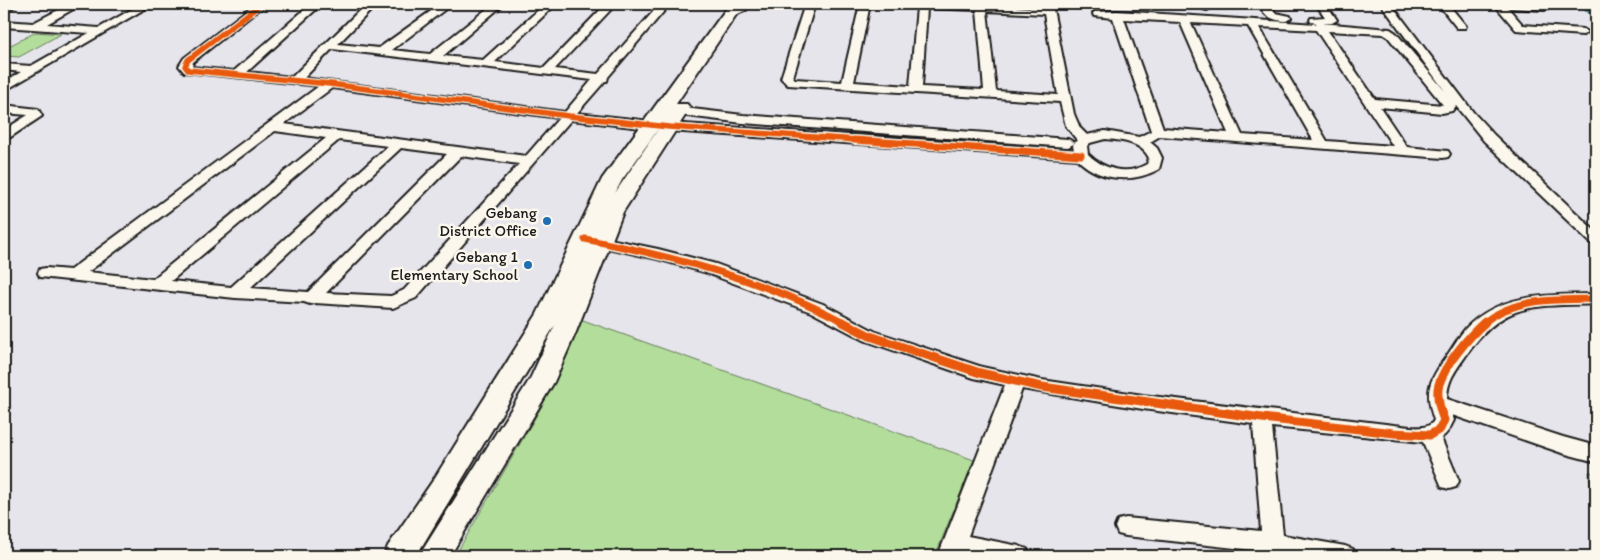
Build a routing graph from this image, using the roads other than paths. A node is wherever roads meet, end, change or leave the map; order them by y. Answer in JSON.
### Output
{"nodes":[{"id":1,"x":13,"y":4,"type":"edge"},
{"id":2,"x":77,"y":4,"type":"edge"},
{"id":3,"x":137,"y":4,"type":"edge"},
{"id":4,"x":148,"y":4,"type":"edge"},
{"id":5,"x":261,"y":4,"type":"edge"},
{"id":6,"x":318,"y":4,"type":"edge"},
{"id":7,"x":372,"y":4,"type":"edge"},
{"id":8,"x":447,"y":4,"type":"edge"},
{"id":9,"x":499,"y":4,"type":"edge"},
{"id":10,"x":551,"y":4,"type":"edge"},
{"id":11,"x":611,"y":4,"type":"edge"},
{"id":12,"x":665,"y":4,"type":"edge"},
{"id":13,"x":810,"y":4,"type":"edge"},
{"id":14,"x":864,"y":4,"type":"edge"},
{"id":15,"x":916,"y":4,"type":"edge"},
{"id":16,"x":1263,"y":4,"type":"edge"},
{"id":17,"x":1321,"y":4,"type":"edge"},
{"id":18,"x":1386,"y":4,"type":"edge"},
{"id":19,"x":1443,"y":4,"type":"edge"},
{"id":20,"x":1499,"y":4,"type":"edge"},
{"id":21,"x":743,"y":6,"type":"edge"},
{"id":22,"x":1544,"y":7,"type":"dead end"},
{"id":23,"x":982,"y":8,"type":"junction"},
{"id":24,"x":4,"y":9,"type":"edge"},
{"id":25,"x":1098,"y":14,"type":"dead end"},
{"id":26,"x":1117,"y":14,"type":"junction"},
{"id":27,"x":1184,"y":18,"type":"junction"},
{"id":28,"x":1251,"y":22,"type":"junction"},
{"id":29,"x":4,"y":24,"type":"edge"},
{"id":30,"x":34,"y":26,"type":"junction"},
{"id":31,"x":1319,"y":26,"type":"junction"},
{"id":32,"x":1461,"y":26,"type":"dead end"},
{"id":33,"x":96,"y":31,"type":"junction"},
{"id":34,"x":1583,"y":32,"type":"dead end"},
{"id":35,"x":330,"y":46,"type":"junction"},
{"id":36,"x":383,"y":52,"type":"junction"},
{"id":37,"x":434,"y":57,"type":"junction"},
{"id":38,"x":486,"y":64,"type":"junction"},
{"id":39,"x":4,"y":67,"type":"edge"},
{"id":40,"x":27,"y":69,"type":"junction"},
{"id":41,"x":547,"y":71,"type":"junction"},
{"id":42,"x":237,"y":75,"type":"junction"},
{"id":43,"x":4,"y":78,"type":"edge"},
{"id":44,"x":603,"y":78,"type":"junction"},
{"id":45,"x":296,"y":80,"type":"junction"},
{"id":46,"x":330,"y":84,"type":"junction"},
{"id":47,"x":4,"y":86,"type":"edge"},
{"id":48,"x":847,"y":86,"type":"junction"},
{"id":49,"x":916,"y":89,"type":"junction"},
{"id":50,"x":990,"y":95,"type":"junction"},
{"id":51,"x":1064,"y":99,"type":"junction"},
{"id":52,"x":1373,"y":103,"type":"junction"},
{"id":53,"x":4,"y":109,"type":"edge"},
{"id":54,"x":671,"y":111,"type":"junction"},
{"id":55,"x":569,"y":116,"type":"junction"},
{"id":56,"x":651,"y":125,"type":"junction"},
{"id":57,"x":741,"y":125,"type":"junction"},
{"id":58,"x":274,"y":127,"type":"junction"},
{"id":59,"x":669,"y":127,"type":"junction"},
{"id":60,"x":1158,"y":132,"type":"junction"},
{"id":61,"x":4,"y":135,"type":"edge"},
{"id":62,"x":337,"y":135,"type":"junction"},
{"id":63,"x":1237,"y":138,"type":"junction"},
{"id":64,"x":1141,"y":142,"type":"junction"},
{"id":65,"x":398,"y":144,"type":"junction"},
{"id":66,"x":1323,"y":144,"type":"junction"},
{"id":67,"x":1082,"y":146,"type":"junction"},
{"id":68,"x":458,"y":151,"type":"junction"},
{"id":69,"x":1404,"y":152,"type":"junction"},
{"id":70,"x":1443,"y":154,"type":"dead end"},
{"id":71,"x":529,"y":160,"type":"junction"},
{"id":72,"x":1596,"y":240,"type":"edge"},
{"id":73,"x":593,"y":241,"type":"junction"},
{"id":74,"x":46,"y":273,"type":"dead end"},
{"id":75,"x":73,"y":276,"type":"junction"},
{"id":76,"x":157,"y":284,"type":"junction"},
{"id":77,"x":235,"y":293,"type":"junction"},
{"id":78,"x":310,"y":299,"type":"junction"},
{"id":79,"x":1596,"y":299,"type":"edge"},
{"id":80,"x":1016,"y":381,"type":"junction"},
{"id":81,"x":1438,"y":403,"type":"junction"},
{"id":82,"x":1262,"y":418,"type":"junction"},
{"id":83,"x":1430,"y":435,"type":"junction"},
{"id":84,"x":1596,"y":454,"type":"edge"},
{"id":85,"x":1449,"y":482,"type":"dead end"},
{"id":86,"x":444,"y":488,"type":"junction"},
{"id":87,"x":474,"y":492,"type":"junction"},
{"id":88,"x":1126,"y":527,"type":"dead end"},
{"id":89,"x":1273,"y":549,"type":"edge"},
{"id":90,"x":952,"y":550,"type":"edge"},
{"id":91,"x":399,"y":556,"type":"edge"},
{"id":92,"x":434,"y":556,"type":"edge"},
{"id":93,"x":1019,"y":556,"type":"edge"},
{"id":94,"x":1345,"y":556,"type":"edge"}],
"edges":[{"from":1,"to":24,"type":"street"},
{"from":2,"to":30,"type":"street"},
{"from":3,"to":33,"type":"street"},
{"from":4,"to":33,"type":"street"},
{"from":5,"to":42,"type":"street"},
{"from":6,"to":42,"type":"street"},
{"from":7,"to":35,"type":"street"},
{"from":8,"to":36,"type":"street"},
{"from":9,"to":37,"type":"street"},
{"from":10,"to":38,"type":"street"},
{"from":11,"to":41,"type":"street"},
{"from":12,"to":44,"type":"street"},
{"from":13,"to":48,"type":"street"},
{"from":14,"to":48,"type":"street"},
{"from":15,"to":23,"type":"street"},
{"from":15,"to":49,"type":"street"},
{"from":16,"to":17,"type":"street"},
{"from":18,"to":72,"type":"street"},
{"from":19,"to":32,"type":"street"},
{"from":20,"to":22,"type":"street"},
{"from":20,"to":34,"type":"street"},
{"from":21,"to":54,"type":"street"},
{"from":23,"to":50,"type":"street"},
{"from":23,"to":51,"type":"street"},
{"from":25,"to":26,"type":"street"},
{"from":26,"to":27,"type":"street"},
{"from":26,"to":60,"type":"street"},
{"from":27,"to":28,"type":"street"},
{"from":27,"to":63,"type":"street"},
{"from":28,"to":31,"type":"street"},
{"from":28,"to":66,"type":"street"},
{"from":29,"to":30,"type":"street"},
{"from":30,"to":33,"type":"street"},
{"from":31,"to":52,"type":"street"},
{"from":31,"to":52,"type":"street"},
{"from":33,"to":40,"type":"street"},
{"from":35,"to":36,"type":"street"},
{"from":35,"to":45,"type":"street"},
{"from":36,"to":37,"type":"street"},
{"from":37,"to":38,"type":"street"},
{"from":38,"to":41,"type":"street"},
{"from":39,"to":40,"type":"street"},
{"from":40,"to":43,"type":"street"},
{"from":40,"to":47,"type":"street"},
{"from":41,"to":44,"type":"street"},
{"from":42,"to":45,"type":"street"},
{"from":44,"to":55,"type":"street"},
{"from":45,"to":46,"type":"street"},
{"from":46,"to":55,"type":"street"},
{"from":46,"to":58,"type":"street"},
{"from":48,"to":49,"type":"street"},
{"from":49,"to":50,"type":"street"},
{"from":50,"to":51,"type":"street"},
{"from":51,"to":67,"type":"street"},
{"from":52,"to":69,"type":"street"},
{"from":53,"to":61,"type":"street"},
{"from":54,"to":56,"type":"street"},
{"from":54,"to":57,"type":"street"},
{"from":54,"to":59,"type":"street"},
{"from":55,"to":56,"type":"street"},
{"from":55,"to":71,"type":"street"},
{"from":56,"to":59,"type":"street"},
{"from":56,"to":73,"type":"street"},
{"from":57,"to":59,"type":"street"},
{"from":57,"to":67,"type":"street"},
{"from":58,"to":62,"type":"street"},
{"from":58,"to":75,"type":"street"},
{"from":59,"to":73,"type":"street"},
{"from":60,"to":63,"type":"street"},
{"from":60,"to":64,"type":"street"},
{"from":62,"to":65,"type":"street"},
{"from":62,"to":76,"type":"street"},
{"from":63,"to":66,"type":"street"},
{"from":64,"to":67,"type":"street"},
{"from":64,"to":67,"type":"street"},
{"from":65,"to":68,"type":"street"},
{"from":65,"to":77,"type":"street"},
{"from":66,"to":69,"type":"street"},
{"from":68,"to":71,"type":"street"},
{"from":68,"to":78,"type":"street"},
{"from":69,"to":70,"type":"street"},
{"from":71,"to":78,"type":"street"},
{"from":73,"to":80,"type":"street"},
{"from":73,"to":86,"type":"street"},
{"from":73,"to":87,"type":"street"},
{"from":74,"to":75,"type":"street"},
{"from":75,"to":76,"type":"street"},
{"from":76,"to":77,"type":"street"},
{"from":77,"to":78,"type":"street"},
{"from":79,"to":81,"type":"street"},
{"from":80,"to":82,"type":"street"},
{"from":80,"to":90,"type":"street"},
{"from":81,"to":83,"type":"street"},
{"from":81,"to":84,"type":"street"},
{"from":82,"to":83,"type":"street"},
{"from":82,"to":89,"type":"street"},
{"from":83,"to":85,"type":"street"},
{"from":86,"to":87,"type":"street"},
{"from":86,"to":91,"type":"street"},
{"from":87,"to":92,"type":"street"},
{"from":88,"to":89,"type":"street"},
{"from":89,"to":94,"type":"street"},
{"from":90,"to":93,"type":"street"}]}
